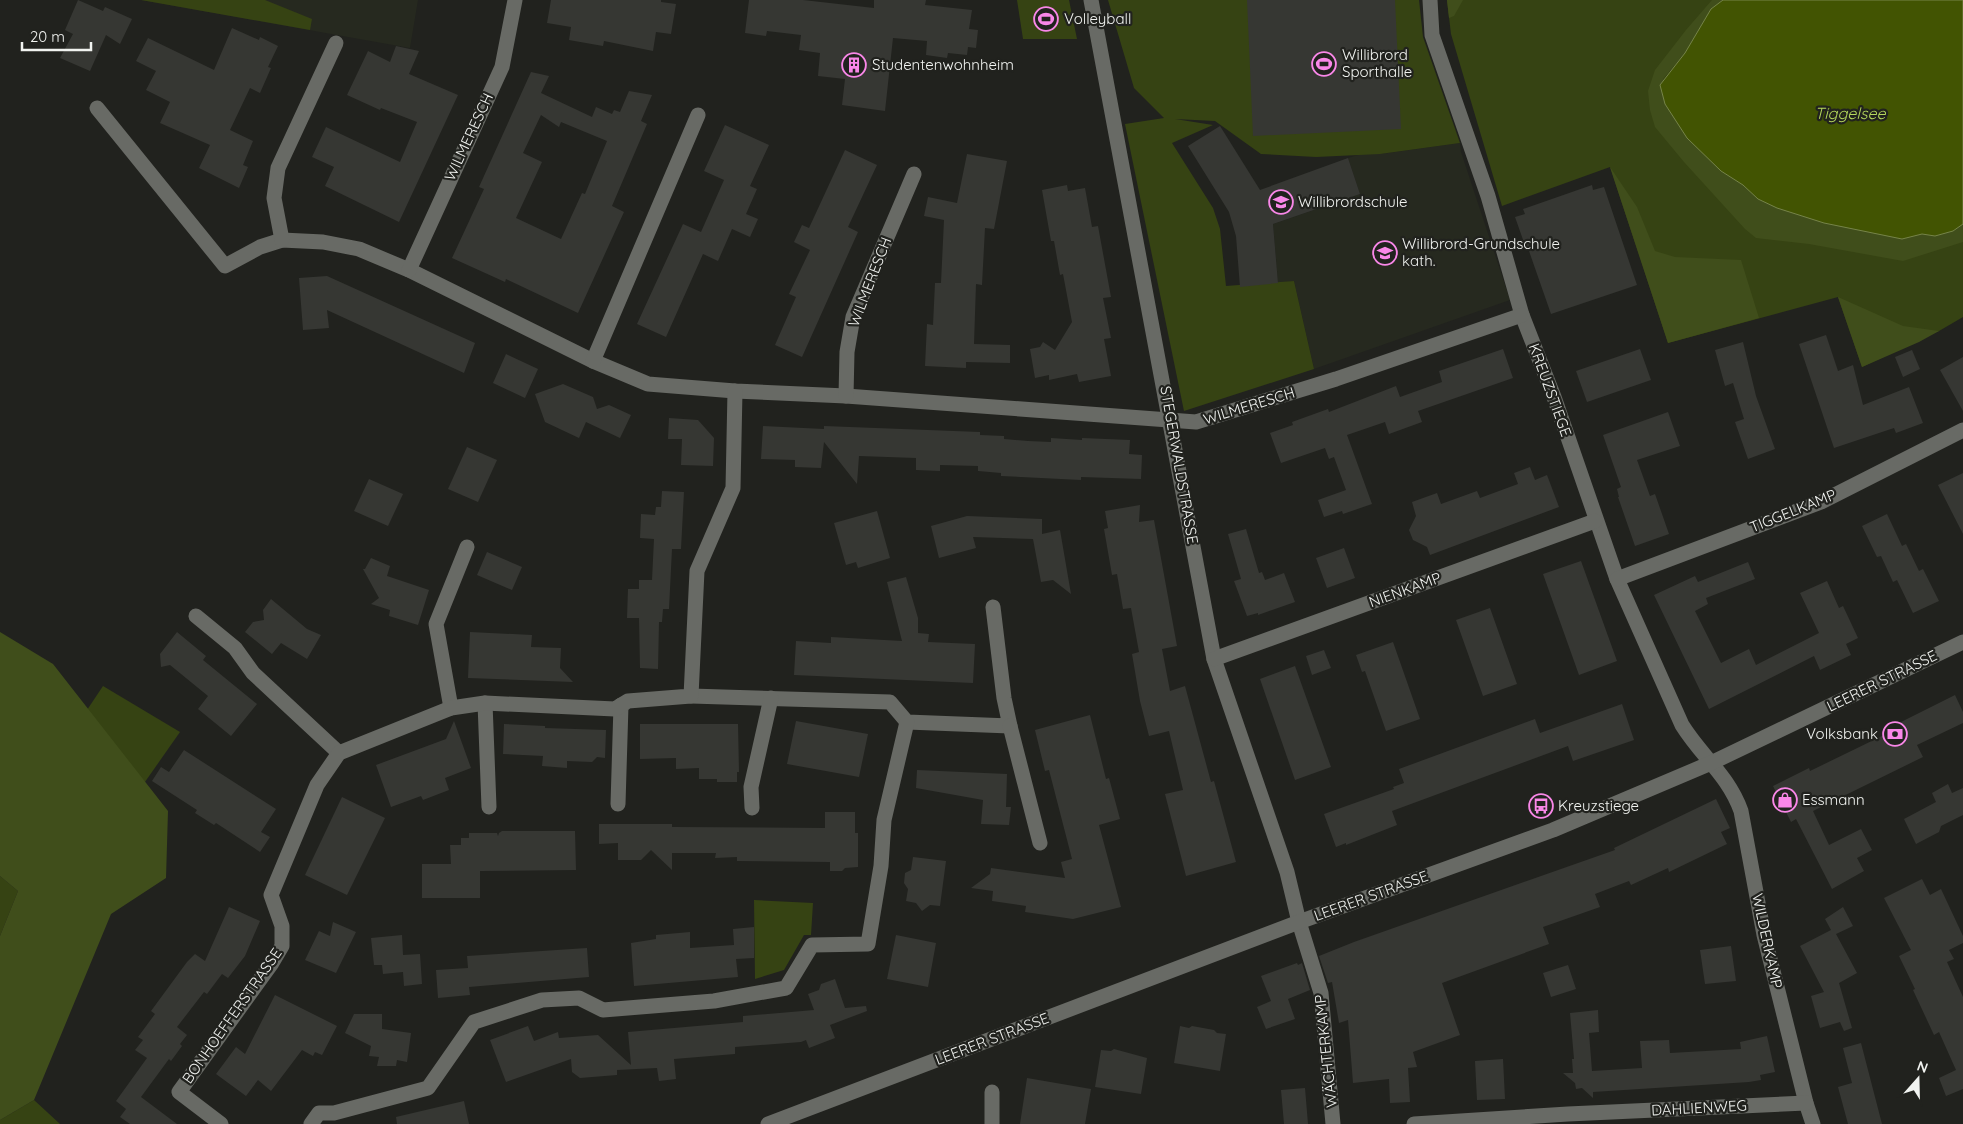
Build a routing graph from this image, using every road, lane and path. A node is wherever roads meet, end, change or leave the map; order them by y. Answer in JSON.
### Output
{"nodes":[{"id":1,"x":515,"y":0,"type":"edge"},
{"id":2,"x":1091,"y":0,"type":"edge"},
{"id":3,"x":1430,"y":0,"type":"edge"},
{"id":4,"x":336,"y":43,"type":"dead end"},
{"id":5,"x":97,"y":108,"type":"dead end"},
{"id":6,"x":698,"y":115,"type":"dead end"},
{"id":7,"x":914,"y":174,"type":"dead end"},
{"id":8,"x":282,"y":240,"type":"junction"},
{"id":9,"x":409,"y":270,"type":"junction"},
{"id":10,"x":1522,"y":315,"type":"junction"},
{"id":11,"x":593,"y":361,"type":"junction"},
{"id":12,"x":735,"y":391,"type":"junction"},
{"id":13,"x":846,"y":396,"type":"junction"},
{"id":14,"x":1170,"y":420,"type":"junction"},
{"id":15,"x":1963,"y":430,"type":"edge"},
{"id":16,"x":1595,"y":521,"type":"junction"},
{"id":17,"x":467,"y":547,"type":"dead end"},
{"id":18,"x":1617,"y":580,"type":"junction"},
{"id":19,"x":993,"y":607,"type":"dead end"},
{"id":20,"x":196,"y":616,"type":"dead end"},
{"id":21,"x":1963,"y":642,"type":"edge"},
{"id":22,"x":1214,"y":659,"type":"junction"},
{"id":23,"x":691,"y":696,"type":"junction"},
{"id":24,"x":771,"y":698,"type":"junction"},
{"id":25,"x":485,"y":703,"type":"junction"},
{"id":26,"x":622,"y":705,"type":"junction"},
{"id":27,"x":451,"y":708,"type":"junction"},
{"id":28,"x":906,"y":722,"type":"junction"},
{"id":29,"x":1010,"y":726,"type":"junction"},
{"id":30,"x":339,"y":753,"type":"junction"},
{"id":31,"x":1711,"y":763,"type":"junction"},
{"id":32,"x":618,"y":804,"type":"dead end"},
{"id":33,"x":489,"y":807,"type":"dead end"},
{"id":34,"x":752,"y":808,"type":"dead end"},
{"id":35,"x":1040,"y":842,"type":"dead end"},
{"id":36,"x":1299,"y":922,"type":"junction"},
{"id":37,"x":992,"y":1092,"type":"dead end"},
{"id":38,"x":1806,"y":1103,"type":"junction"},
{"id":39,"x":1568,"y":1119,"type":"edge"},
{"id":40,"x":221,"y":1124,"type":"edge"},
{"id":41,"x":311,"y":1124,"type":"edge"},
{"id":42,"x":768,"y":1124,"type":"edge"},
{"id":43,"x":992,"y":1124,"type":"edge"},
{"id":44,"x":1333,"y":1124,"type":"edge"},
{"id":45,"x":1414,"y":1124,"type":"edge"},
{"id":46,"x":1813,"y":1124,"type":"edge"}],
"edges":[{"from":1,"to":9,"type":"street","name":"WILMERESCH"},
{"from":2,"to":14,"type":"street","name":"STEGERWALDSTRASSE"},
{"from":3,"to":10,"type":"street","name":"KREUZSTIEGE"},
{"from":4,"to":8,"type":"street"},
{"from":5,"to":8,"type":"street","name":"WILMERESCH"},
{"from":6,"to":11,"type":"street"},
{"from":7,"to":13,"type":"street","name":"WILMERESCH"},
{"from":8,"to":9,"type":"street","name":"WILMERESCH"},
{"from":9,"to":11,"type":"street","name":"WILMERESCH"},
{"from":10,"to":14,"type":"street","name":"WILMERESCH"},
{"from":10,"to":16,"type":"street","name":"KREUZSTIEGE"},
{"from":11,"to":12,"type":"street","name":"WILMERESCH"},
{"from":12,"to":13,"type":"street","name":"WILMERESCH"},
{"from":12,"to":23,"type":"street"},
{"from":13,"to":14,"type":"street","name":"WILMERESCH"},
{"from":14,"to":22,"type":"street","name":"STEGERWALDSTRASSE"},
{"from":15,"to":18,"type":"street","name":"TIGGELKAMP"},
{"from":16,"to":18,"type":"street","name":"KREUZSTIEGE"},
{"from":16,"to":22,"type":"street","name":"NIENKAMP"},
{"from":17,"to":27,"type":"street"},
{"from":18,"to":31,"type":"street","name":"KREUZSTIEGE"},
{"from":19,"to":29,"type":"street"},
{"from":20,"to":30,"type":"street"},
{"from":21,"to":31,"type":"street","name":"LEERER STRASSE"},
{"from":22,"to":36,"type":"street","name":"STEGERWALDSTRASSE"},
{"from":23,"to":24,"type":"street"},
{"from":23,"to":26,"type":"street"},
{"from":24,"to":28,"type":"street"},
{"from":24,"to":34,"type":"street"},
{"from":25,"to":26,"type":"street"},
{"from":25,"to":27,"type":"street"},
{"from":25,"to":33,"type":"street"},
{"from":26,"to":32,"type":"street"},
{"from":27,"to":30,"type":"street"},
{"from":28,"to":29,"type":"street"},
{"from":28,"to":41,"type":"street"},
{"from":29,"to":35,"type":"street"},
{"from":30,"to":40,"type":"street","name":"BONHOEFFERSTRASSE"},
{"from":31,"to":36,"type":"street","name":"LEERER STRASSE"},
{"from":31,"to":38,"type":"street","name":"WILDERKAMP"},
{"from":36,"to":42,"type":"street","name":"LEERER STRASSE"},
{"from":36,"to":44,"type":"street","name":"WÄCHTERKAMP"},
{"from":37,"to":43,"type":"street"},
{"from":38,"to":39,"type":"street","name":"DAHLIENWEG"},
{"from":38,"to":46,"type":"street","name":"WILDERKAMP"},
{"from":39,"to":45,"type":"street","name":"DAHLIENWEG"}]}
